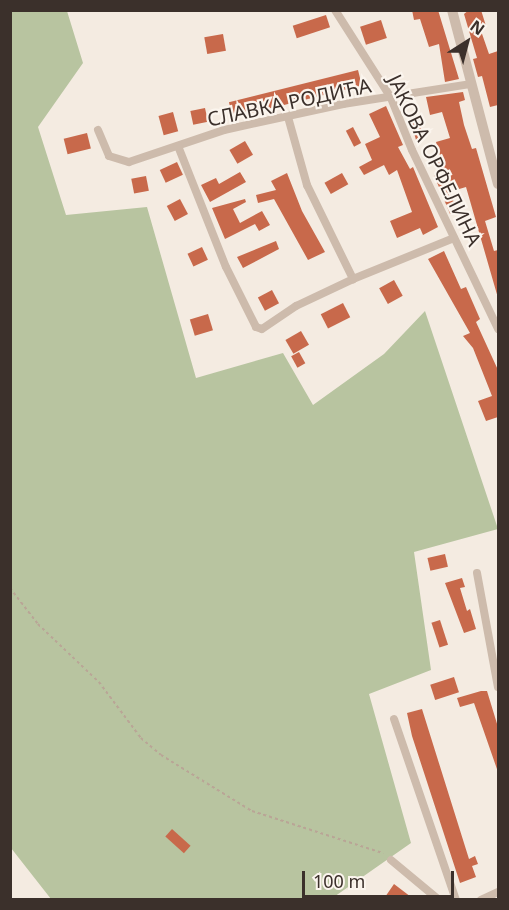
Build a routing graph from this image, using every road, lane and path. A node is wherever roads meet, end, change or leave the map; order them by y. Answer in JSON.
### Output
{"nodes":[{"id":1,"x":335,"y":10,"type":"edge"},
{"id":2,"x":452,"y":10,"type":"edge"},
{"id":3,"x":471,"y":84,"type":"junction"},
{"id":4,"x":391,"y":98,"type":"junction"},
{"id":5,"x":288,"y":117,"type":"junction"},
{"id":6,"x":98,"y":130,"type":"dead end"},
{"id":7,"x":178,"y":146,"type":"junction"},
{"id":8,"x":496,"y":166,"type":"edge"},
{"id":9,"x":498,"y":184,"type":"edge"},
{"id":10,"x":454,"y":238,"type":"junction"},
{"id":11,"x":353,"y":279,"type":"junction"},
{"id":12,"x":498,"y":329,"type":"edge"},
{"id":13,"x":477,"y":573,"type":"dead end"},
{"id":14,"x":10,"y":588,"type":"edge"},
{"id":15,"x":498,"y":687,"type":"edge"},
{"id":16,"x":394,"y":719,"type":"dead end"},
{"id":17,"x":391,"y":860,"type":"joint"},
{"id":18,"x":498,"y":892,"type":"edge"},
{"id":19,"x":439,"y":900,"type":"edge"},
{"id":20,"x":456,"y":900,"type":"edge"},
{"id":21,"x":481,"y":900,"type":"edge"}],
"edges":[{"from":1,"to":4,"type":"street","name":"ЈАКОВА ОРФЕЛИНА"},
{"from":2,"to":3,"type":"street"},
{"from":3,"to":4,"type":"street","name":"СЛАВКА РОДИЋА"},
{"from":3,"to":8,"type":"street"},
{"from":4,"to":5,"type":"street","name":"СЛАВКА РОДИЋА"},
{"from":4,"to":10,"type":"street","name":"ЈАКОВА ОРФЕЛИНА"},
{"from":5,"to":7,"type":"street","name":"СЛАВКА РОДИЋА"},
{"from":5,"to":11,"type":"street"},
{"from":6,"to":7,"type":"street","name":"СЛАВКА РОДИЋА"},
{"from":7,"to":11,"type":"street"},
{"from":8,"to":9,"type":"street"},
{"from":10,"to":11,"type":"street"},
{"from":10,"to":12,"type":"street","name":"ЈАКОВА ОРФЕЛИНА"},
{"from":13,"to":15,"type":"street"},
{"from":14,"to":17,"type":"path"},
{"from":16,"to":20,"type":"street"},
{"from":17,"to":19,"type":"street"},
{"from":18,"to":21,"type":"street"}]}
